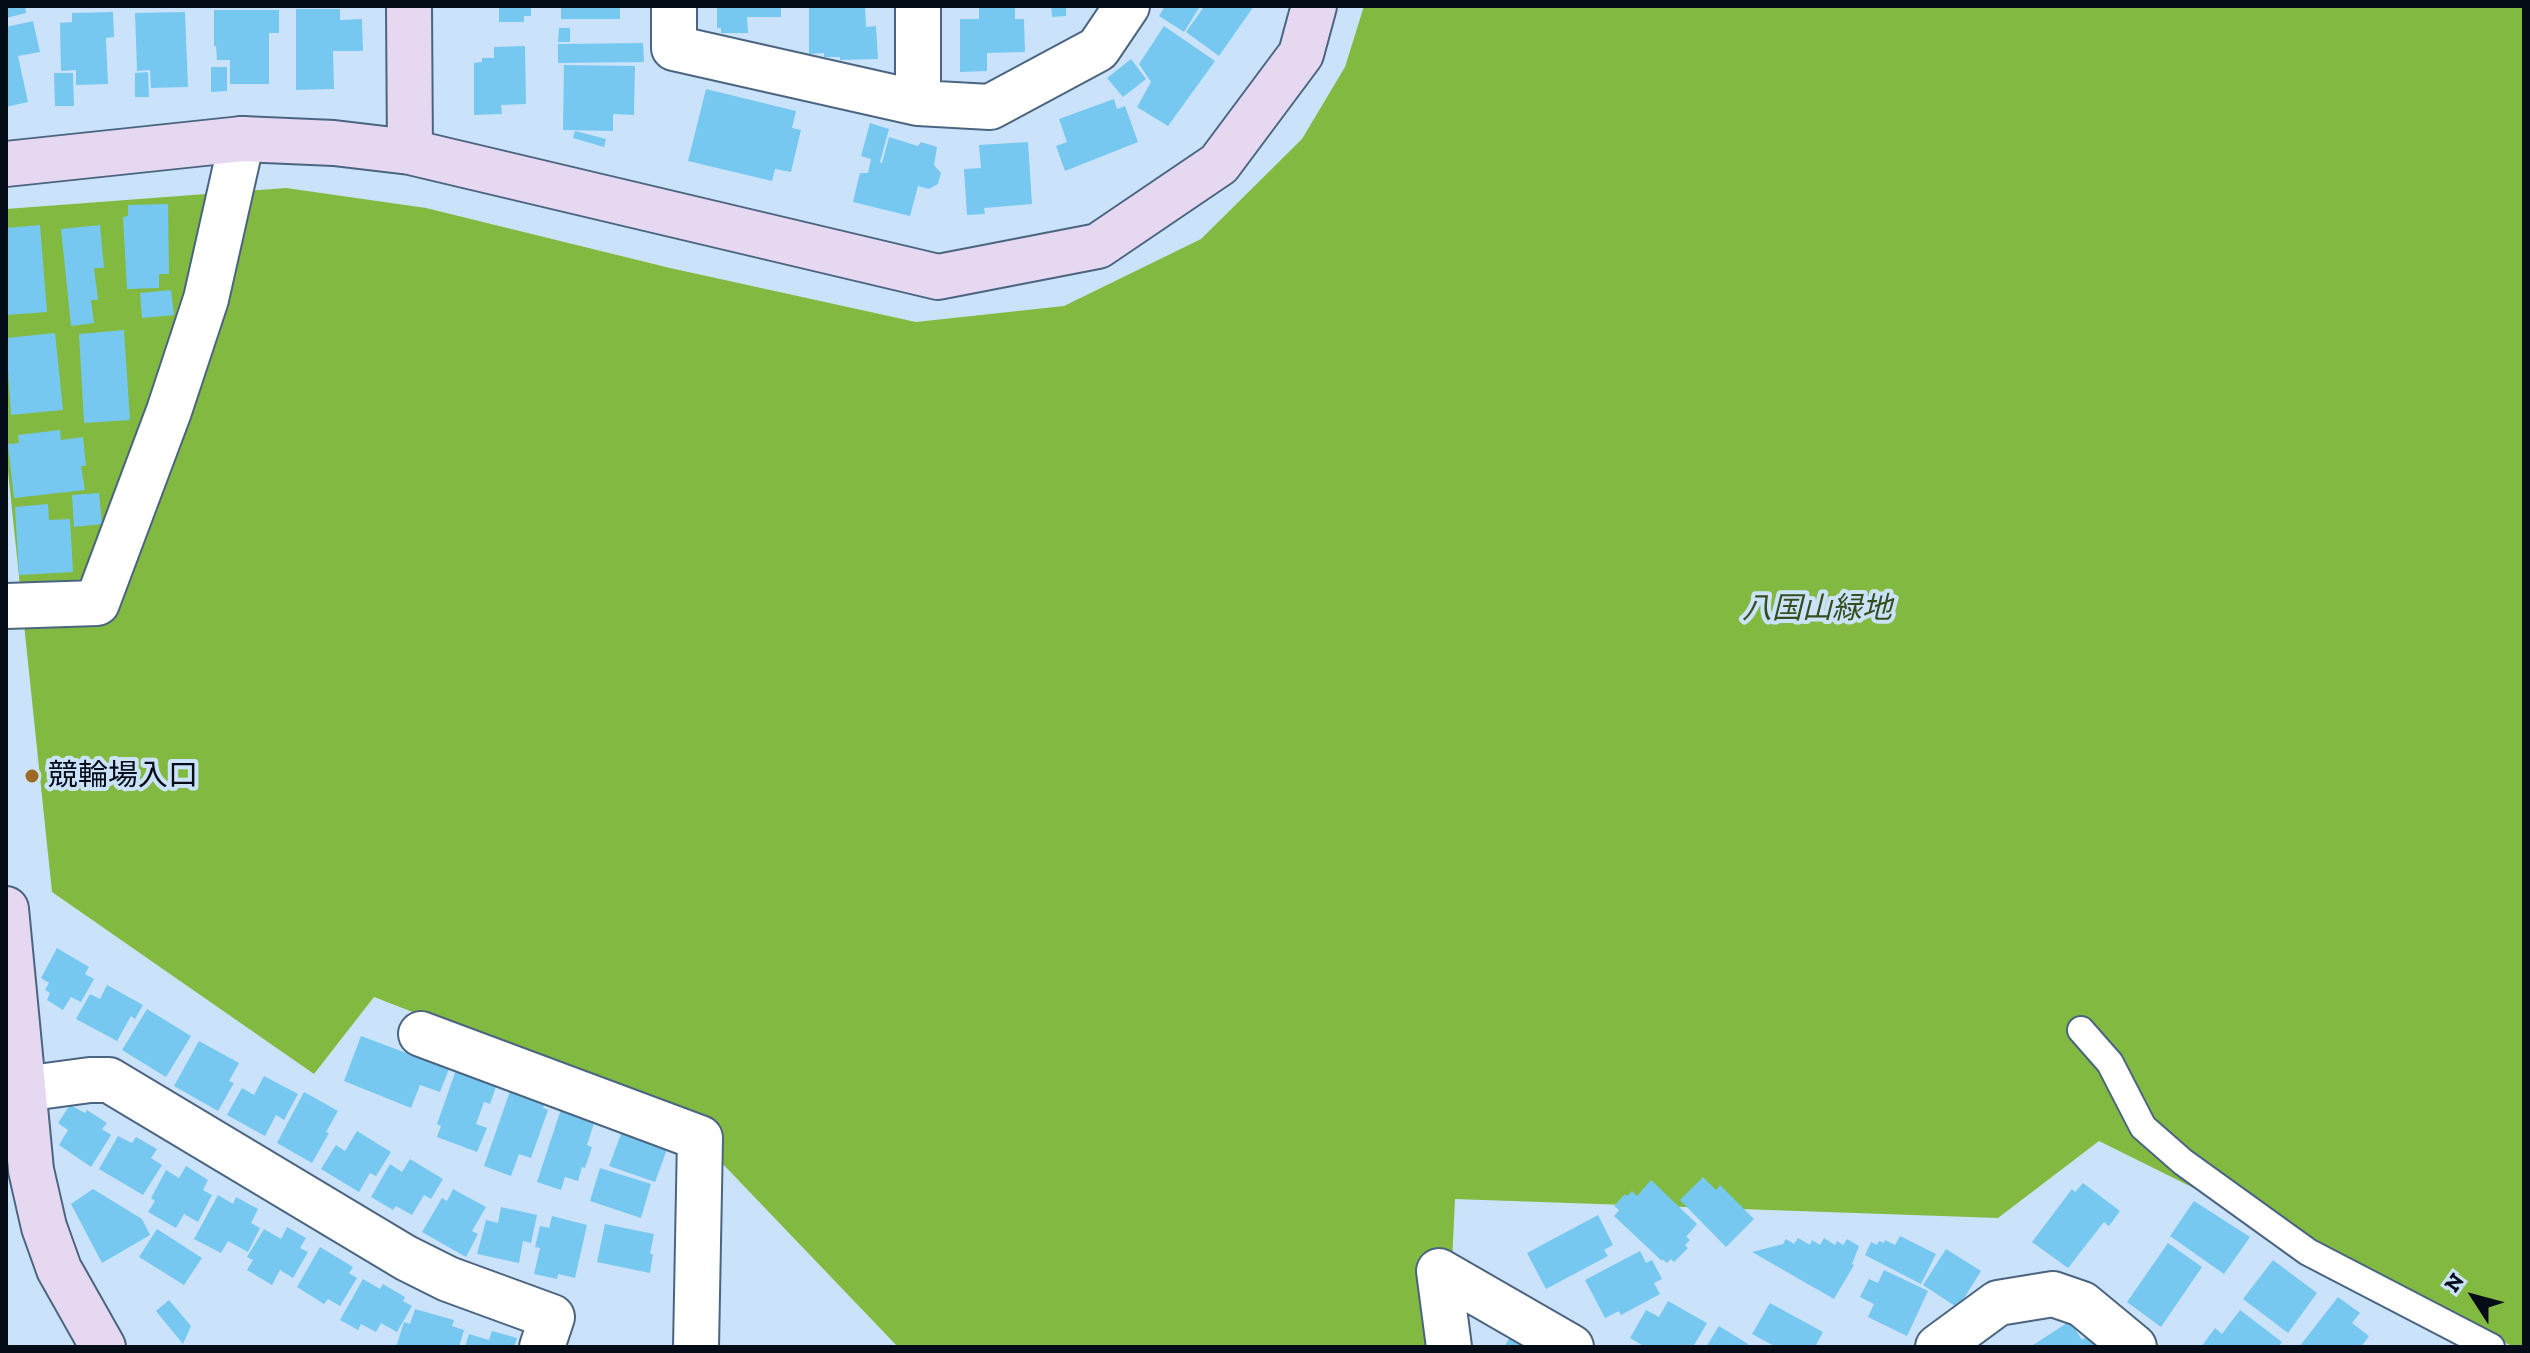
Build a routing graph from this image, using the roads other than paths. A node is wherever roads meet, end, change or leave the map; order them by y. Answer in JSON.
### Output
{"nodes":[{"id":1,"x":409,"y":6,"type":"edge"},
{"id":2,"x":674,"y":6,"type":"edge"},
{"id":3,"x":918,"y":6,"type":"edge"},
{"id":4,"x":1127,"y":6,"type":"edge"},
{"id":5,"x":1314,"y":6,"type":"edge"},
{"id":6,"x":918,"y":103,"type":"junction"},
{"id":7,"x":242,"y":139,"type":"junction"},
{"id":8,"x":410,"y":152,"type":"junction"},
{"id":9,"x":6,"y":164,"type":"edge"},
{"id":10,"x":6,"y":606,"type":"edge"},
{"id":11,"x":6,"y":909,"type":"edge"},
{"id":12,"x":2081,"y":1030,"type":"dead end"},
{"id":13,"x":421,"y":1034,"type":"dead end"},
{"id":14,"x":23,"y":1089,"type":"junction"},
{"id":15,"x":99,"y":1346,"type":"edge"},
{"id":16,"x":542,"y":1347,"type":"edge"},
{"id":17,"x":696,"y":1347,"type":"edge"},
{"id":18,"x":1449,"y":1347,"type":"edge"},
{"id":19,"x":1571,"y":1347,"type":"edge"},
{"id":20,"x":1938,"y":1347,"type":"edge"},
{"id":21,"x":2134,"y":1347,"type":"edge"},
{"id":22,"x":2491,"y":1347,"type":"edge"}],
"edges":[{"from":1,"to":8,"type":"street"},
{"from":2,"to":6,"type":"street"},
{"from":3,"to":6,"type":"street"},
{"from":4,"to":6,"type":"street"},
{"from":5,"to":8,"type":"street"},
{"from":7,"to":8,"type":"street"},
{"from":7,"to":9,"type":"street"},
{"from":7,"to":10,"type":"street"},
{"from":11,"to":14,"type":"street"},
{"from":12,"to":22,"type":"lane"},
{"from":13,"to":17,"type":"street"},
{"from":14,"to":15,"type":"street"},
{"from":14,"to":16,"type":"street"},
{"from":18,"to":19,"type":"street"},
{"from":20,"to":21,"type":"street"}]}
